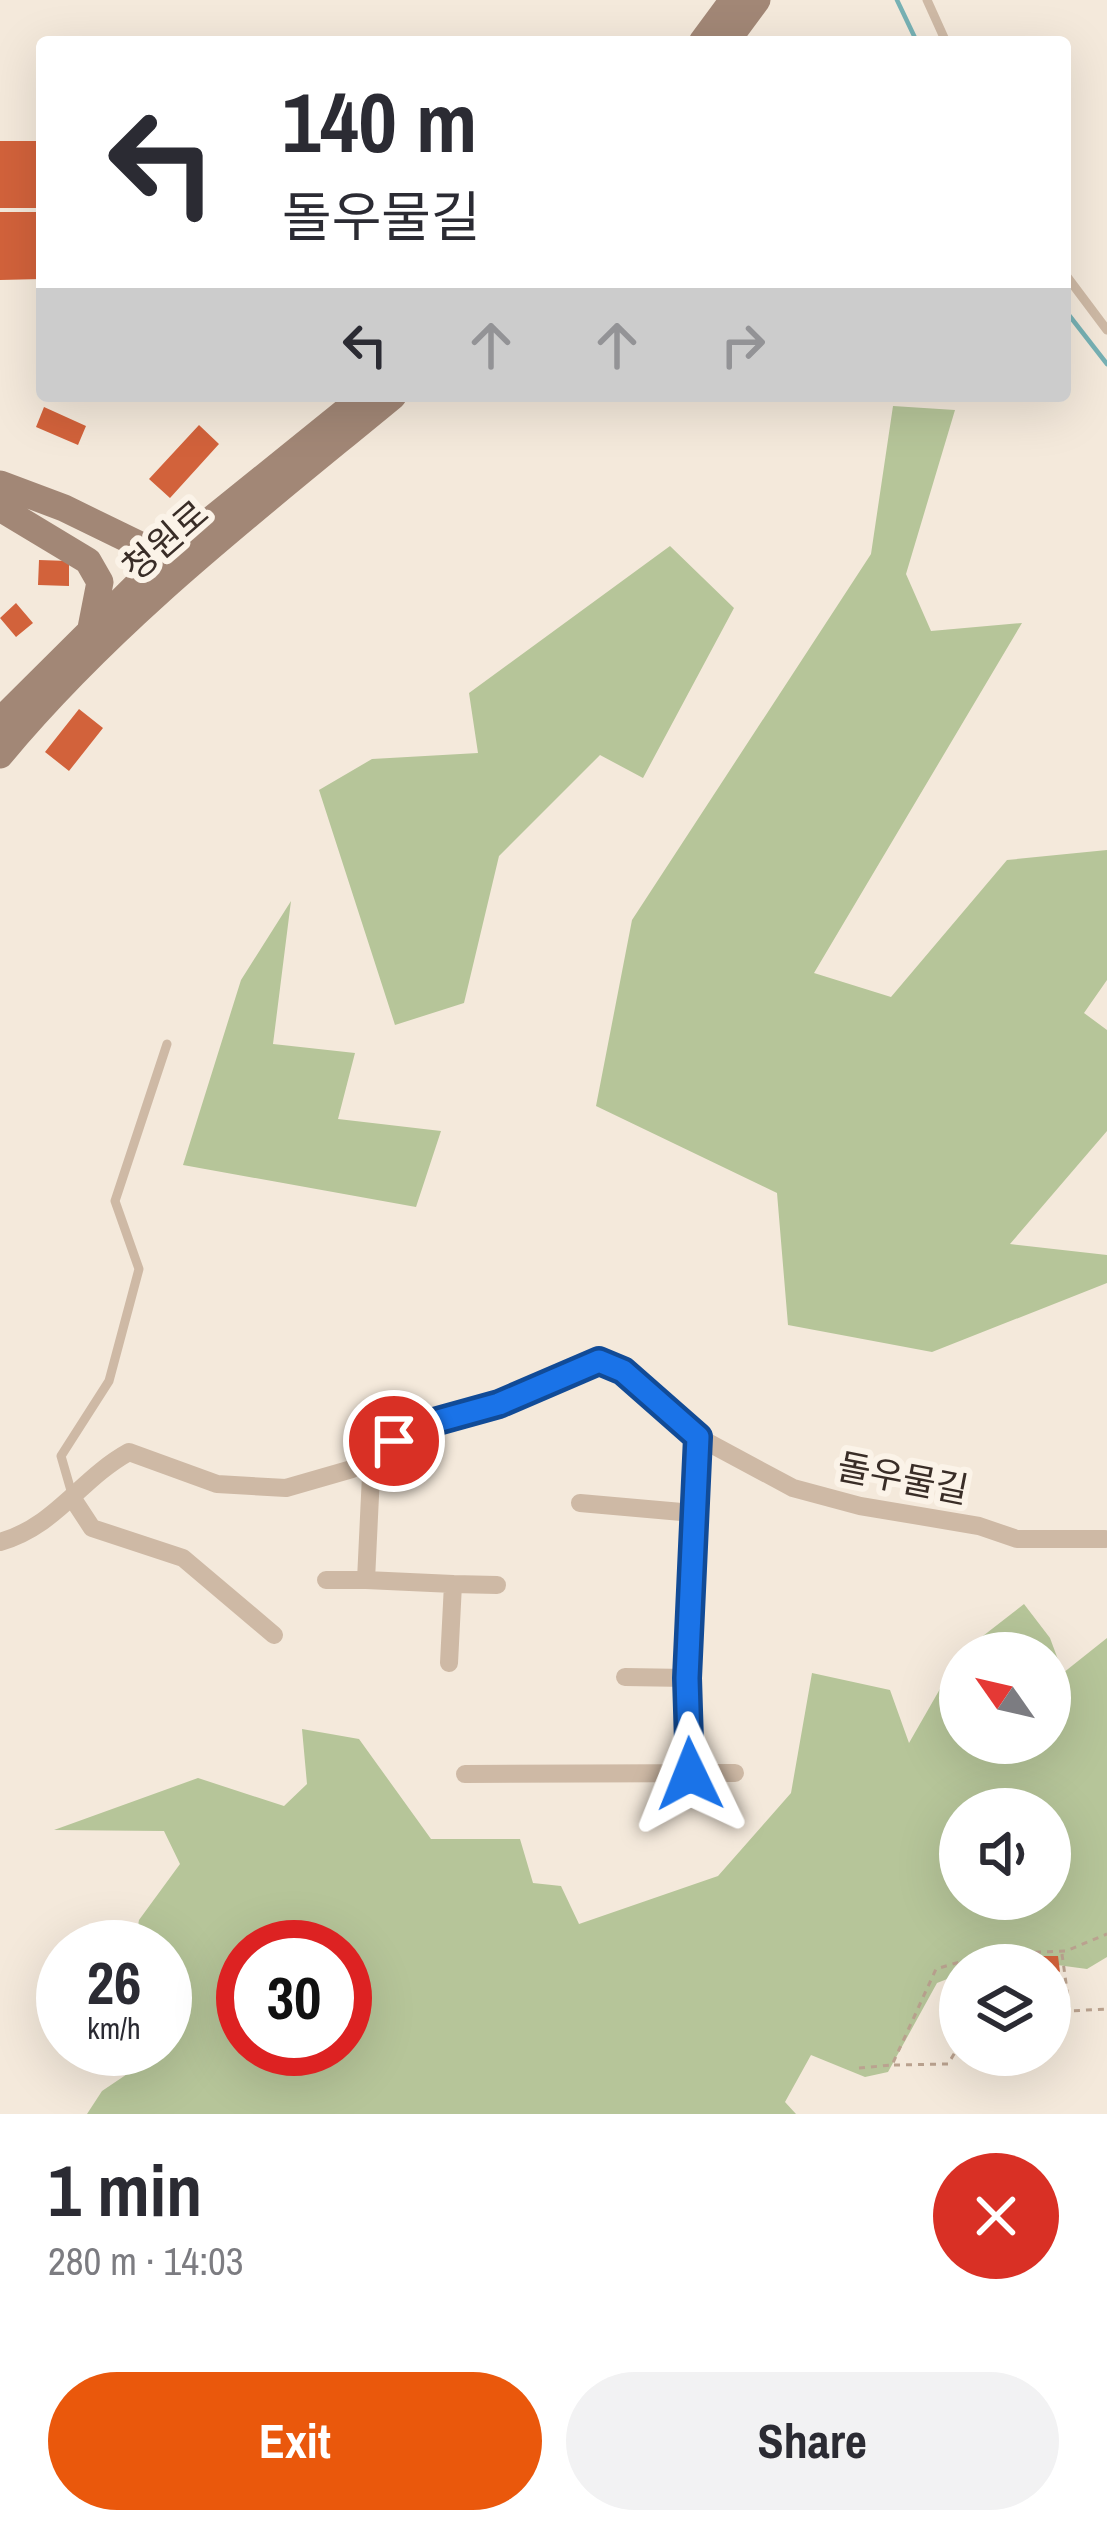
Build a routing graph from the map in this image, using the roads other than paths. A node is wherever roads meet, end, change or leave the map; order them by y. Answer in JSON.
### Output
{"nodes":[{"id":1,"x":733,"y":0,"type":"edge"},
{"id":2,"x":757,"y":0,"type":"edge"},
{"id":3,"x":927,"y":0,"type":"edge"},
{"id":4,"x":706,"y":36,"type":"edge"},
{"id":5,"x":730,"y":36,"type":"edge"},
{"id":6,"x":943,"y":36,"type":"edge"},
{"id":7,"x":1071,"y":282,"type":"edge"},
{"id":8,"x":1107,"y":329,"type":"edge"},
{"id":9,"x":357,"y":402,"type":"edge"},
{"id":10,"x":384,"y":402,"type":"edge"},
{"id":11,"x":0,"y":484,"type":"edge"},
{"id":12,"x":0,"y":506,"type":"edge"},
{"id":13,"x":211,"y":518,"type":"junction"},
{"id":14,"x":100,"y":524,"type":"junction"},
{"id":15,"x":169,"y":567,"type":"junction"},
{"id":16,"x":91,"y":628,"type":"junction"},
{"id":17,"x":0,"y":721,"type":"edge"},
{"id":18,"x":0,"y":755,"type":"edge"},
{"id":19,"x":166,"y":1044,"type":"dead end"},
{"id":20,"x":698,"y":1437,"type":"junction"},
{"id":21,"x":372,"y":1454,"type":"junction"},
{"id":22,"x":73,"y":1499,"type":"junction"},
{"id":23,"x":580,"y":1503,"type":"dead end"},
{"id":24,"x":693,"y":1513,"type":"junction"},
{"id":25,"x":1105,"y":1539,"type":"edge"},
{"id":26,"x":0,"y":1542,"type":"edge"},
{"id":27,"x":326,"y":1580,"type":"dead end"},
{"id":28,"x":366,"y":1580,"type":"junction"},
{"id":29,"x":453,"y":1584,"type":"junction"},
{"id":30,"x":497,"y":1585,"type":"dead end"},
{"id":31,"x":274,"y":1635,"type":"dead end"},
{"id":32,"x":449,"y":1663,"type":"dead end"},
{"id":33,"x":626,"y":1677,"type":"dead end"},
{"id":34,"x":687,"y":1678,"type":"junction"},
{"id":35,"x":735,"y":1773,"type":"dead end"},
{"id":36,"x":464,"y":1774,"type":"dead end"},
{"id":37,"x":690,"y":1774,"type":"junction"}],
"edges":[{"from":1,"to":4,"type":"main road"},
{"from":2,"to":5,"type":"main road"},
{"from":3,"to":6,"type":"lane"},
{"from":7,"to":8,"type":"lane"},
{"from":9,"to":13,"type":"main road","name":"청원로"},
{"from":10,"to":15,"type":"main road","name":"청원로"},
{"from":11,"to":14,"type":"main road"},
{"from":12,"to":15,"type":"main road"},
{"from":12,"to":16,"type":"main road"},
{"from":13,"to":14,"type":"main road"},
{"from":13,"to":15,"type":"main road","name":"청원로"},
{"from":14,"to":15,"type":"main road"},
{"from":15,"to":16,"type":"main road","name":"청원로"},
{"from":15,"to":18,"type":"main road","name":"청원로"},
{"from":16,"to":17,"type":"main road","name":"청원로"},
{"from":19,"to":22,"type":"lane"},
{"from":20,"to":21,"type":"street","name":"돌우물길"},
{"from":20,"to":24,"type":"street"},
{"from":20,"to":25,"type":"street","name":"돌우물길"},
{"from":21,"to":22,"type":"street","name":"돌우물길"},
{"from":21,"to":28,"type":"street"},
{"from":22,"to":26,"type":"street","name":"돌우물길"},
{"from":22,"to":31,"type":"street"},
{"from":23,"to":24,"type":"street"},
{"from":24,"to":34,"type":"street"},
{"from":27,"to":28,"type":"street"},
{"from":28,"to":29,"type":"street"},
{"from":29,"to":30,"type":"street"},
{"from":29,"to":32,"type":"street"},
{"from":33,"to":34,"type":"street"},
{"from":34,"to":37,"type":"street"},
{"from":35,"to":37,"type":"street"},
{"from":36,"to":37,"type":"street"}]}
